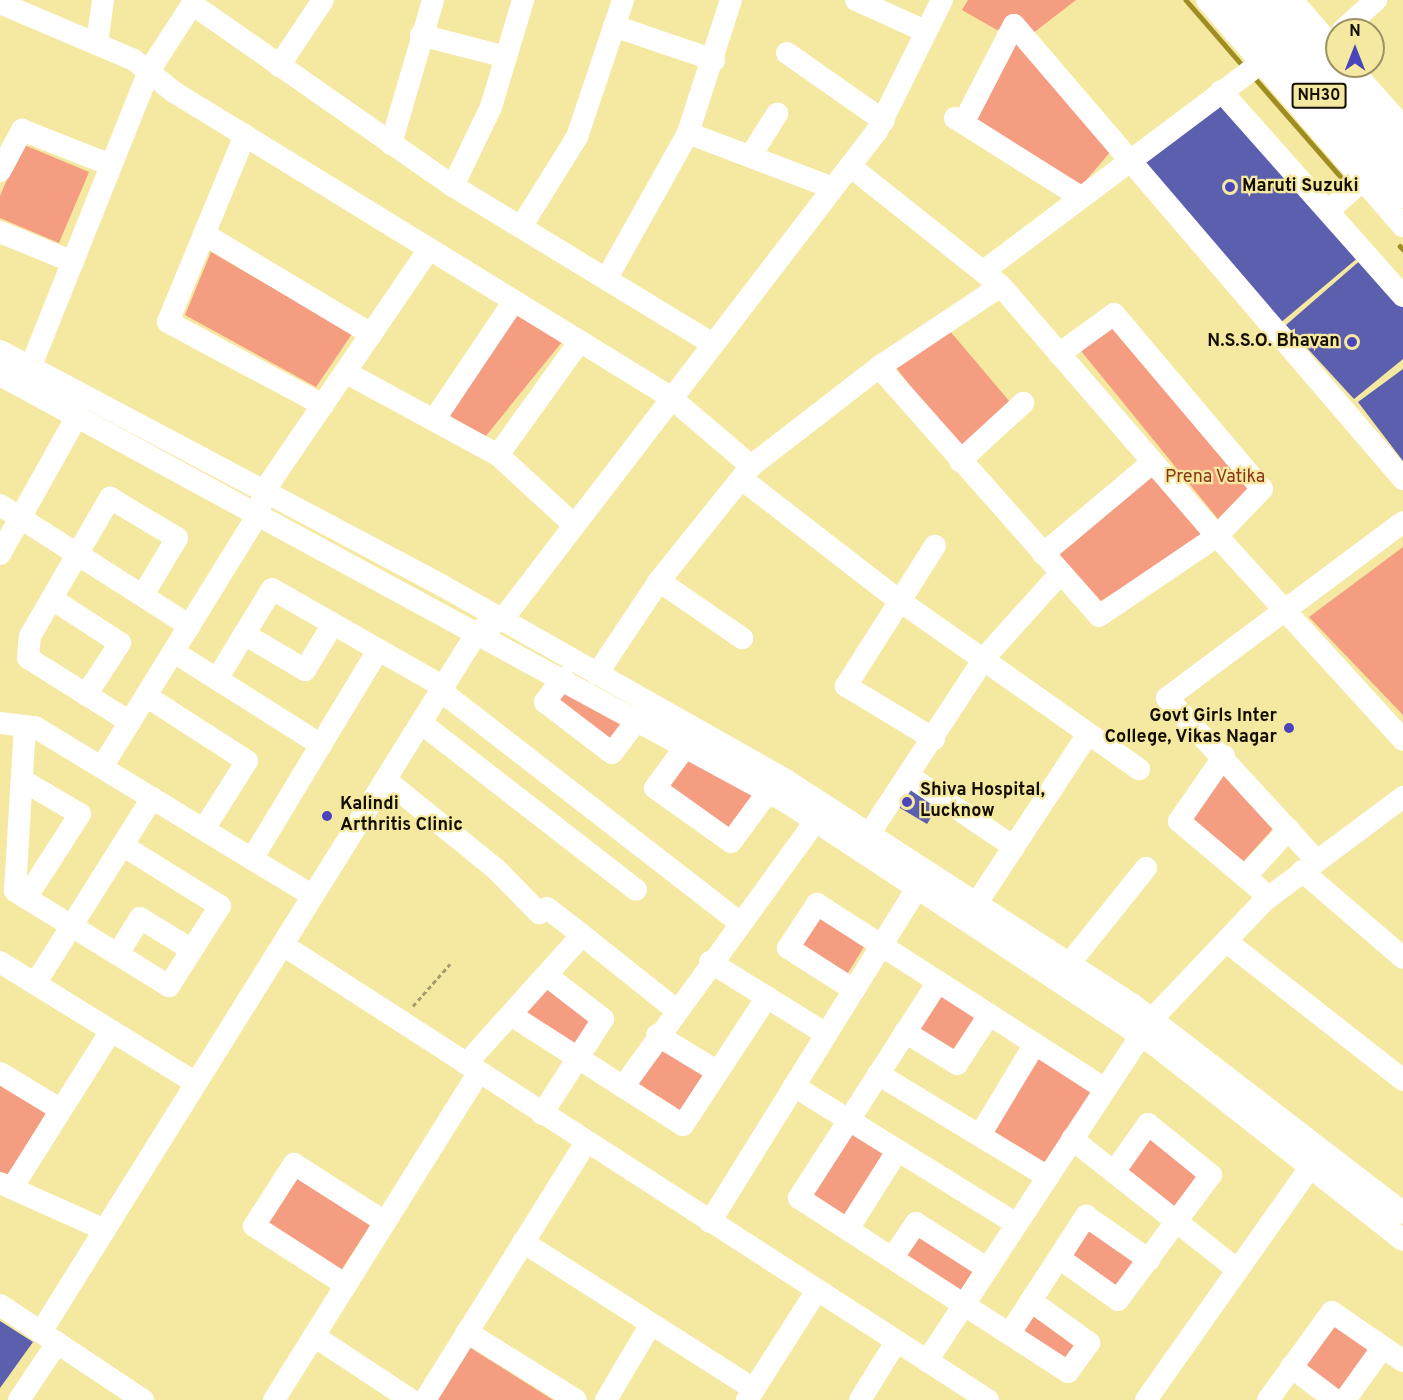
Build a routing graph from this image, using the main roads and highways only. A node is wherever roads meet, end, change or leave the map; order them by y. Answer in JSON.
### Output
{"nodes":[{"id":1,"x":1236,"y":0,"type":"edge"},
{"id":2,"x":1269,"y":0,"type":"edge"},
{"id":3,"x":1375,"y":171,"type":"edge"},
{"id":4,"x":1403,"y":191,"type":"edge"}],
"edges":[{"from":1,"to":3,"type":"highway","number":"NH30"},
{"from":2,"to":3,"type":"highway","number":"NH30"},
{"from":3,"to":4,"type":"highway","number":"NH30"}]}
